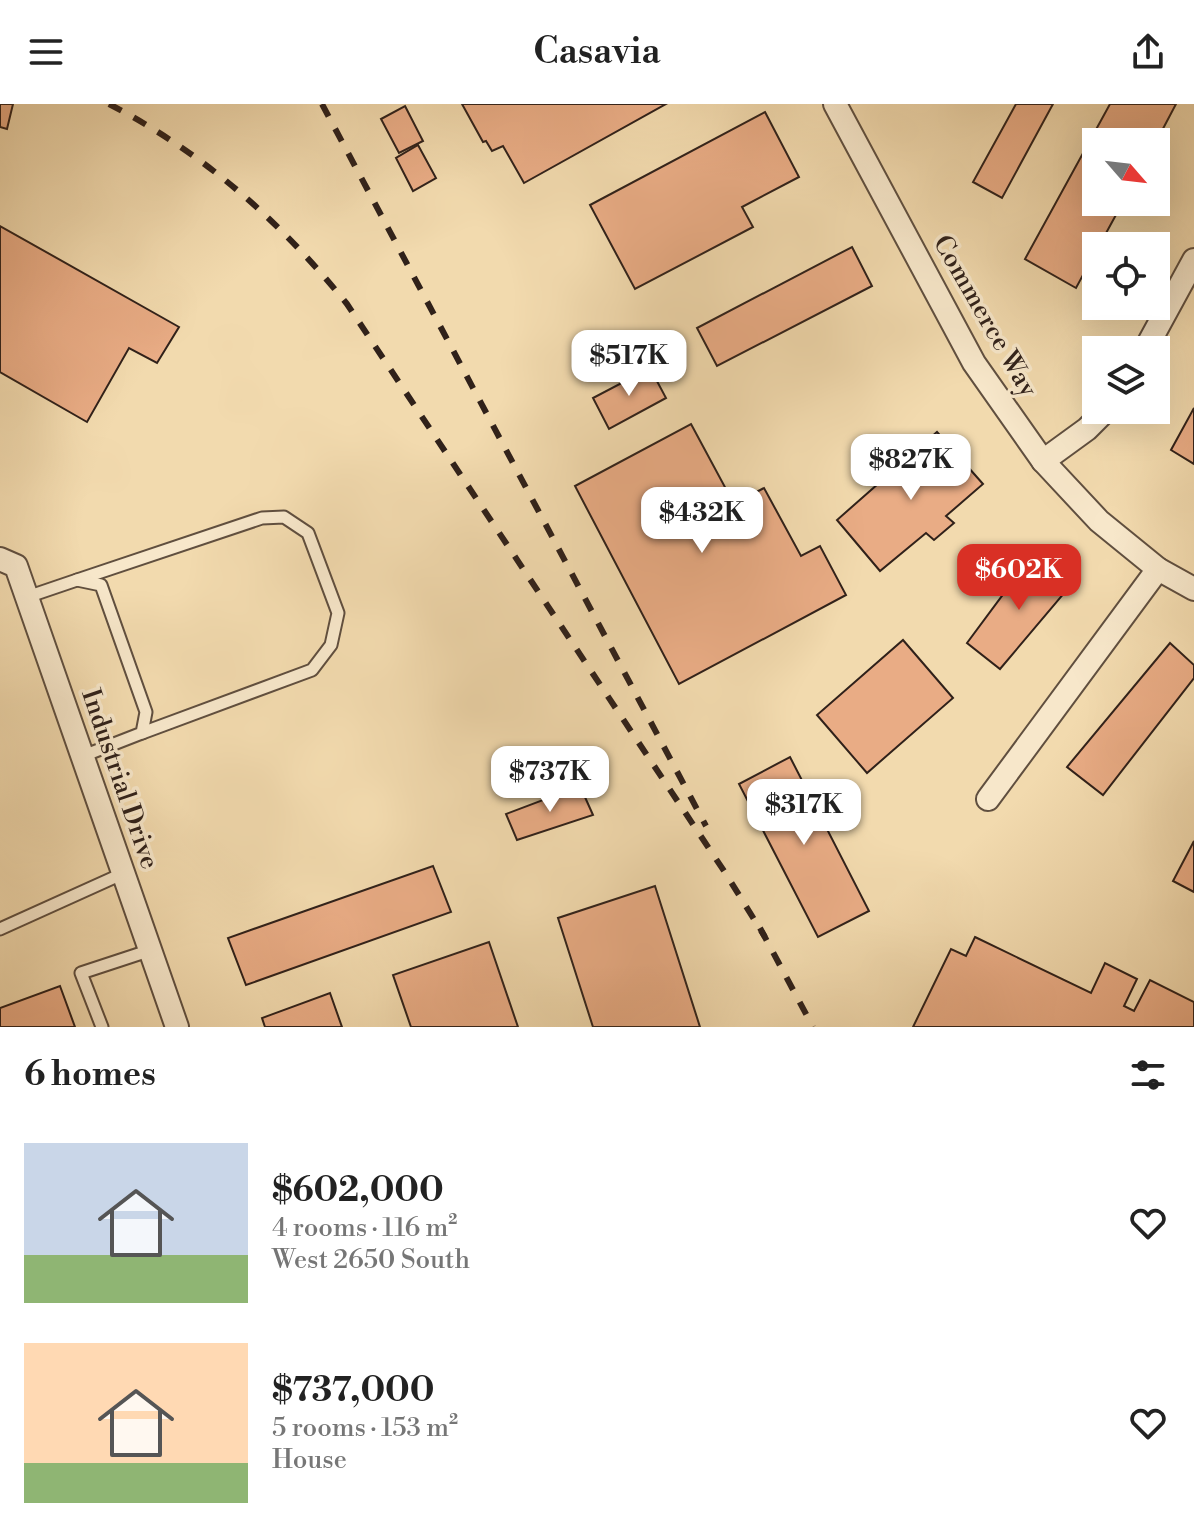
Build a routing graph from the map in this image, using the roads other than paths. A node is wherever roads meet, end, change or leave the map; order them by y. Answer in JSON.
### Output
{"nodes":[{"id":1,"x":835,"y":104,"type":"edge"},
{"id":2,"x":1194,"y":260,"type":"edge"},
{"id":3,"x":1153,"y":336,"type":"edge"},
{"id":4,"x":1092,"y":424,"type":"edge"},
{"id":5,"x":1043,"y":461,"type":"junction"},
{"id":6,"x":0,"y":559,"type":"edge"},
{"id":7,"x":1158,"y":569,"type":"junction"},
{"id":8,"x":77,"y":580,"type":"junction"},
{"id":9,"x":1194,"y":589,"type":"edge"},
{"id":10,"x":27,"y":597,"type":"junction"},
{"id":11,"x":142,"y":733,"type":"junction"},
{"id":12,"x":83,"y":756,"type":"junction"},
{"id":13,"x":988,"y":799,"type":"dead end"},
{"id":14,"x":124,"y":873,"type":"junction"},
{"id":15,"x":0,"y":929,"type":"edge"},
{"id":16,"x":151,"y":950,"type":"junction"},
{"id":17,"x":102,"y":1027,"type":"edge"},
{"id":18,"x":177,"y":1027,"type":"edge"}],
"edges":[{"from":1,"to":5,"type":"street","name":"Commerce Way"},
{"from":2,"to":3,"type":"street"},
{"from":4,"to":5,"type":"street"},
{"from":5,"to":7,"type":"street","name":"Commerce Way"},
{"from":6,"to":10,"type":"street","name":"Industrial Drive"},
{"from":7,"to":9,"type":"street","name":"Commerce Way"},
{"from":7,"to":13,"type":"street"},
{"from":8,"to":10,"type":"lane"},
{"from":8,"to":11,"type":"lane"},
{"from":8,"to":11,"type":"lane"},
{"from":10,"to":12,"type":"street","name":"Industrial Drive"},
{"from":11,"to":12,"type":"lane"},
{"from":12,"to":14,"type":"street","name":"Industrial Drive"},
{"from":14,"to":15,"type":"lane"},
{"from":14,"to":16,"type":"street","name":"Industrial Drive"},
{"from":16,"to":17,"type":"lane"},
{"from":16,"to":18,"type":"street","name":"Industrial Drive"}]}
